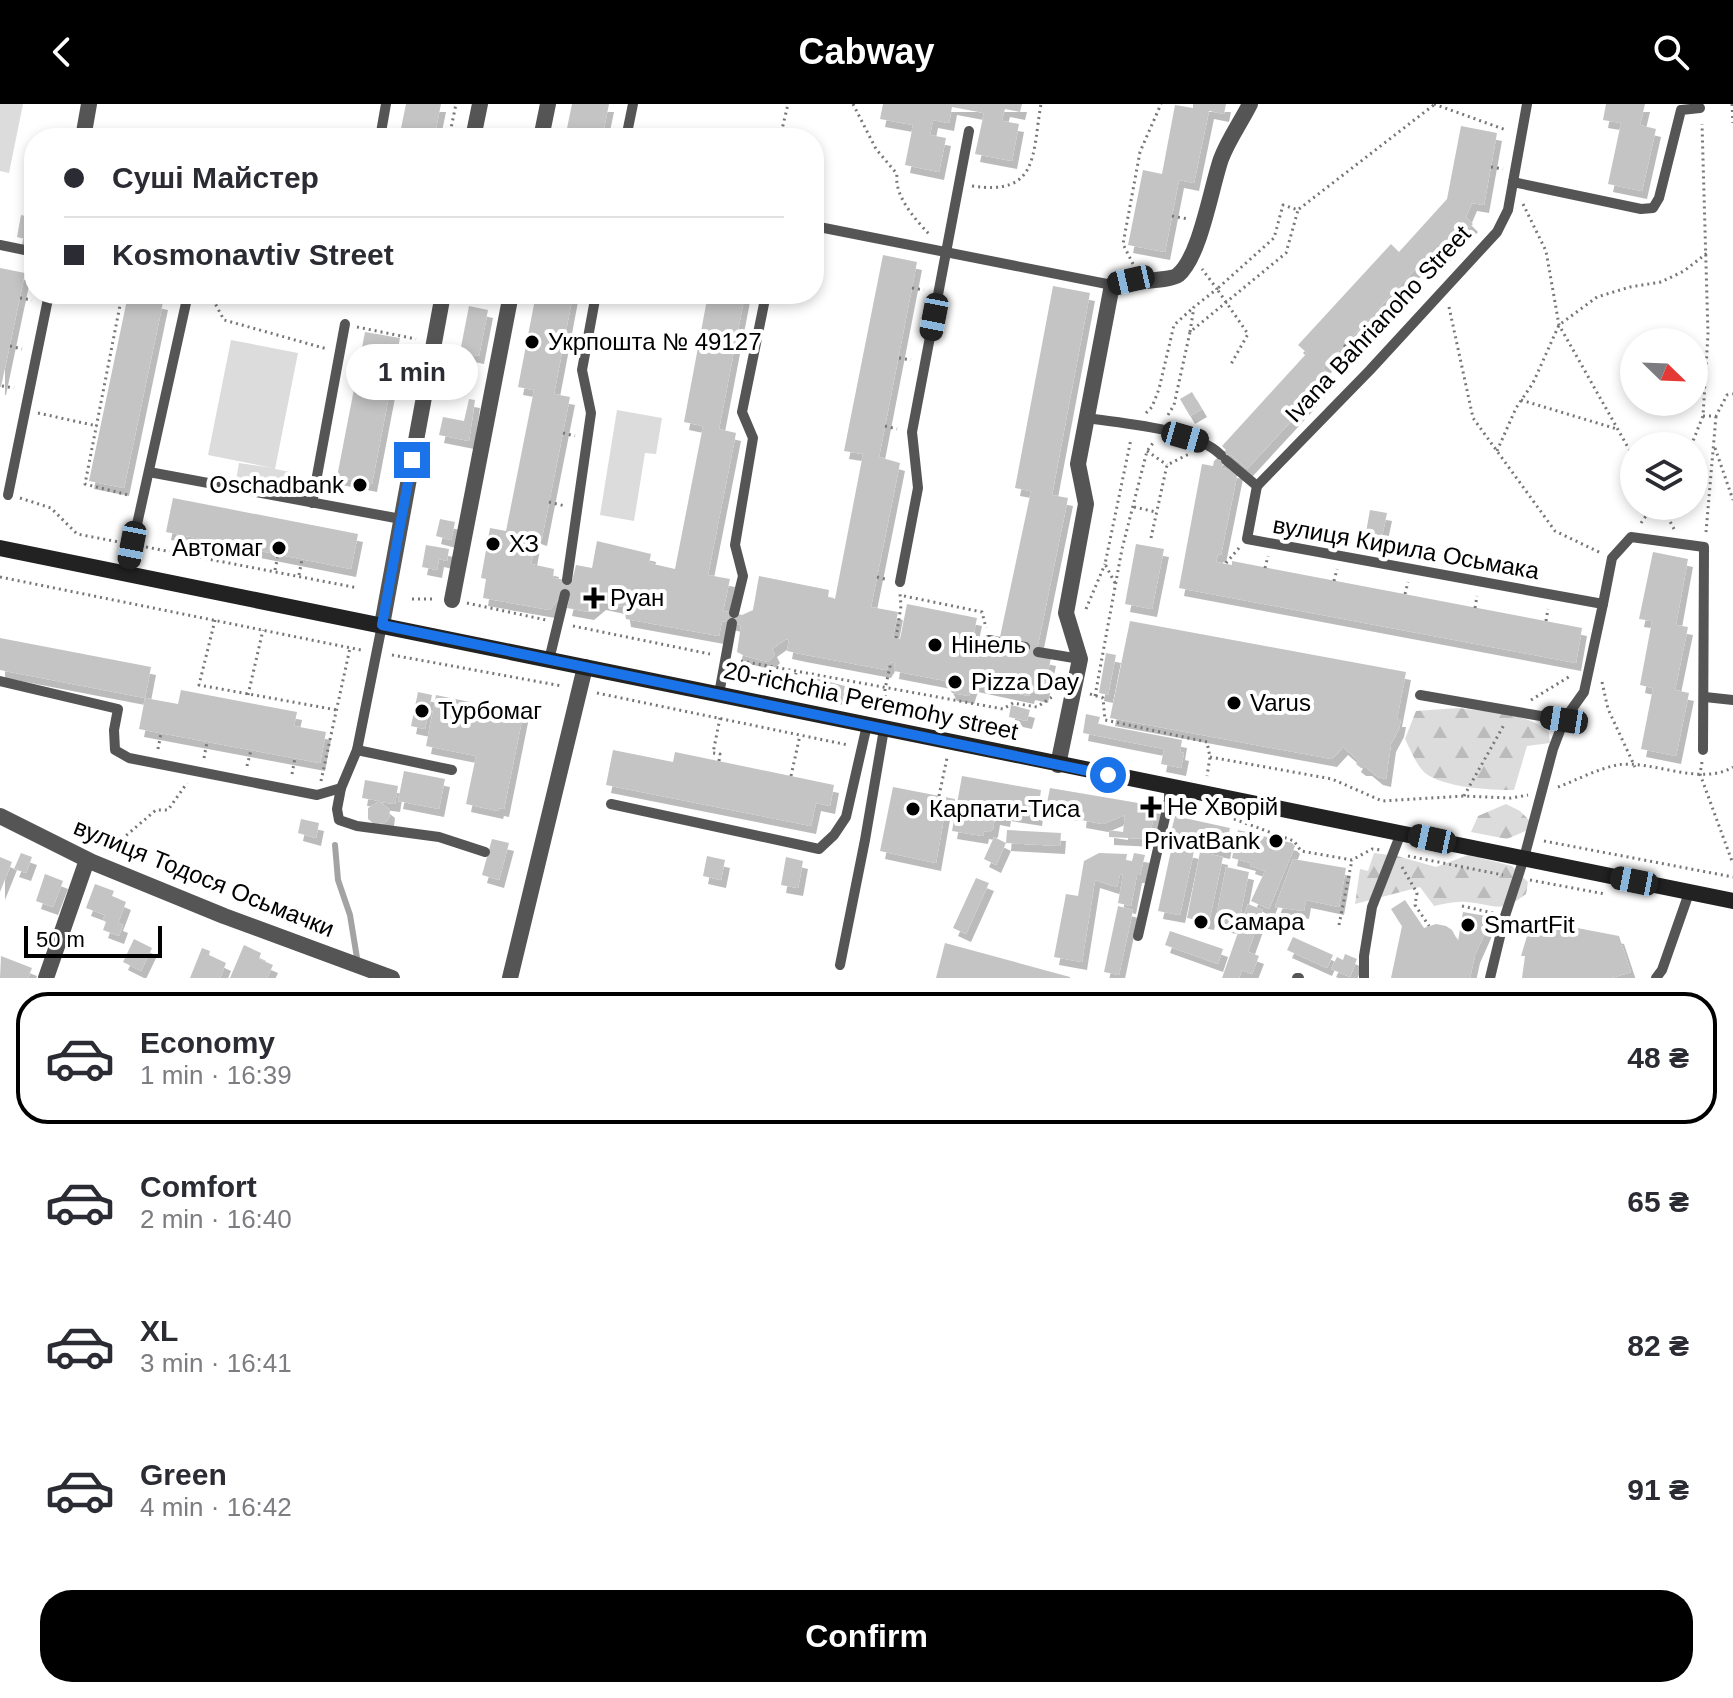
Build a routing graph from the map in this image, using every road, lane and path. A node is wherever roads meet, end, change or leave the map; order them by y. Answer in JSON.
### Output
{"nodes":[{"id":1,"x":89,"y":104,"type":"edge"},
{"id":2,"x":386,"y":104,"type":"edge"},
{"id":3,"x":456,"y":104,"type":"edge"},
{"id":4,"x":548,"y":104,"type":"edge"},
{"id":5,"x":633,"y":104,"type":"edge"},
{"id":6,"x":788,"y":104,"type":"edge"},
{"id":7,"x":853,"y":104,"type":"edge"},
{"id":8,"x":1041,"y":104,"type":"edge"},
{"id":9,"x":1161,"y":104,"type":"edge"},
{"id":10,"x":1250,"y":104,"type":"edge"},
{"id":11,"x":1434,"y":104,"type":"edge"},
{"id":12,"x":1527,"y":104,"type":"edge"},
{"id":13,"x":1732,"y":104,"type":"edge"},
{"id":14,"x":484,"y":106,"type":"edge"},
{"id":15,"x":1700,"y":108,"type":"joint"},
{"id":16,"x":1733,"y":123,"type":"edge"},
{"id":17,"x":85,"y":128,"type":"edge"},
{"id":18,"x":382,"y":128,"type":"edge"},
{"id":19,"x":451,"y":128,"type":"edge"},
{"id":20,"x":476,"y":128,"type":"edge"},
{"id":21,"x":543,"y":128,"type":"edge"},
{"id":22,"x":628,"y":128,"type":"edge"},
{"id":23,"x":782,"y":128,"type":"edge"},
{"id":24,"x":969,"y":131,"type":"dead end"},
{"id":25,"x":1521,"y":135,"type":"junction"},
{"id":26,"x":1513,"y":182,"type":"junction"},
{"id":27,"x":960,"y":184,"type":"junction"},
{"id":28,"x":1298,"y":210,"type":"junction"},
{"id":29,"x":824,"y":228,"type":"edge"},
{"id":30,"x":0,"y":245,"type":"edge"},
{"id":31,"x":24,"y":250,"type":"edge"},
{"id":32,"x":945,"y":251,"type":"junction"},
{"id":33,"x":1707,"y":253,"type":"junction"},
{"id":34,"x":1205,"y":273,"type":"dead end"},
{"id":35,"x":1131,"y":280,"type":"junction"},
{"id":36,"x":1112,"y":285,"type":"junction"},
{"id":37,"x":1446,"y":288,"type":"junction"},
{"id":38,"x":1217,"y":289,"type":"junction"},
{"id":39,"x":1392,"y":293,"type":"dead end"},
{"id":40,"x":1227,"y":302,"type":"junction"},
{"id":41,"x":47,"y":304,"type":"edge"},
{"id":42,"x":120,"y":304,"type":"edge"},
{"id":43,"x":186,"y":304,"type":"edge"},
{"id":44,"x":215,"y":304,"type":"edge"},
{"id":45,"x":441,"y":304,"type":"edge"},
{"id":46,"x":509,"y":304,"type":"edge"},
{"id":47,"x":594,"y":304,"type":"edge"},
{"id":48,"x":764,"y":304,"type":"edge"},
{"id":49,"x":1194,"y":307,"type":"junction"},
{"id":50,"x":1418,"y":318,"type":"junction"},
{"id":51,"x":345,"y":324,"type":"joint"},
{"id":52,"x":1559,"y":325,"type":"junction"},
{"id":53,"x":1708,"y":328,"type":"edge"},
{"id":54,"x":1190,"y":332,"type":"junction"},
{"id":55,"x":433,"y":342,"type":"junction"},
{"id":56,"x":1344,"y":345,"type":"dead end"},
{"id":57,"x":340,"y":353,"type":"junction"},
{"id":58,"x":1231,"y":364,"type":"dead end"},
{"id":59,"x":1370,"y":370,"type":"junction"},
{"id":60,"x":1733,"y":394,"type":"edge"},
{"id":61,"x":1521,"y":400,"type":"junction"},
{"id":62,"x":26,"y":410,"type":"junction"},
{"id":63,"x":1703,"y":416,"type":"edge"},
{"id":64,"x":1708,"y":416,"type":"edge"},
{"id":65,"x":1716,"y":416,"type":"junction"},
{"id":66,"x":1087,"y":418,"type":"junction"},
{"id":67,"x":97,"y":426,"type":"junction"},
{"id":68,"x":1134,"y":426,"type":"junction"},
{"id":69,"x":1617,"y":429,"type":"junction"},
{"id":70,"x":1161,"y":431,"type":"junction"},
{"id":71,"x":1697,"y":432,"type":"edge"},
{"id":72,"x":1620,"y":434,"type":"edge"},
{"id":73,"x":1209,"y":444,"type":"junction"},
{"id":74,"x":1714,"y":444,"type":"junction"},
{"id":75,"x":1147,"y":451,"type":"junction"},
{"id":76,"x":1497,"y":451,"type":"junction"},
{"id":77,"x":1167,"y":465,"type":"junction"},
{"id":78,"x":149,"y":472,"type":"junction"},
{"id":79,"x":1257,"y":486,"type":"junction"},
{"id":80,"x":8,"y":495,"type":"joint"},
{"id":81,"x":143,"y":499,"type":"junction"},
{"id":82,"x":1733,"y":500,"type":"edge"},
{"id":83,"x":312,"y":503,"type":"junction"},
{"id":84,"x":1134,"y":507,"type":"junction"},
{"id":85,"x":1156,"y":512,"type":"junction"},
{"id":86,"x":401,"y":519,"type":"junction"},
{"id":87,"x":1643,"y":520,"type":"edge"},
{"id":88,"x":1670,"y":520,"type":"edge"},
{"id":89,"x":1631,"y":537,"type":"junction"},
{"id":90,"x":1151,"y":538,"type":"dead end"},
{"id":91,"x":1247,"y":539,"type":"junction"},
{"id":92,"x":1682,"y":543,"type":"junction"},
{"id":93,"x":132,"y":545,"type":"junction"},
{"id":94,"x":1704,"y":547,"type":"junction"},
{"id":95,"x":0,"y":548,"type":"edge"},
{"id":96,"x":278,"y":555,"type":"dead end"},
{"id":97,"x":1612,"y":558,"type":"junction"},
{"id":98,"x":302,"y":559,"type":"dead end"},
{"id":99,"x":1226,"y":563,"type":"dead end"},
{"id":100,"x":1105,"y":564,"type":"junction"},
{"id":101,"x":275,"y":572,"type":"junction"},
{"id":102,"x":126,"y":574,"type":"junction"},
{"id":103,"x":0,"y":577,"type":"edge"},
{"id":104,"x":298,"y":577,"type":"junction"},
{"id":105,"x":567,"y":580,"type":"dead end"},
{"id":106,"x":900,"y":582,"type":"joint"},
{"id":107,"x":1115,"y":584,"type":"junction"},
{"id":108,"x":358,"y":588,"type":"dead end"},
{"id":109,"x":565,"y":594,"type":"dead end"},
{"id":110,"x":901,"y":596,"type":"junction"},
{"id":111,"x":412,"y":599,"type":"dead end"},
{"id":112,"x":452,"y":600,"type":"junction"},
{"id":113,"x":1603,"y":604,"type":"junction"},
{"id":114,"x":215,"y":620,"type":"junction"},
{"id":115,"x":559,"y":623,"type":"junction"},
{"id":116,"x":382,"y":625,"type":"junction"},
{"id":117,"x":263,"y":630,"type":"junction"},
{"id":118,"x":896,"y":638,"type":"dead end"},
{"id":119,"x":1073,"y":638,"type":"junction"},
{"id":120,"x":989,"y":640,"type":"joint"},
{"id":121,"x":1025,"y":647,"type":"dead end"},
{"id":122,"x":350,"y":648,"type":"junction"},
{"id":123,"x":1038,"y":652,"type":"dead end"},
{"id":124,"x":375,"y":653,"type":"junction"},
{"id":125,"x":727,"y":658,"type":"junction"},
{"id":126,"x":1080,"y":659,"type":"junction"},
{"id":127,"x":549,"y":660,"type":"junction"},
{"id":128,"x":1592,"y":661,"type":"junction"},
{"id":129,"x":891,"y":662,"type":"dead end"},
{"id":130,"x":585,"y":667,"type":"junction"},
{"id":131,"x":796,"y":672,"type":"junction"},
{"id":132,"x":0,"y":681,"type":"edge"},
{"id":133,"x":794,"y":682,"type":"dead end"},
{"id":134,"x":885,"y":689,"type":"junction"},
{"id":135,"x":580,"y":690,"type":"junction"},
{"id":136,"x":1074,"y":690,"type":"junction"},
{"id":137,"x":719,"y":694,"type":"junction"},
{"id":138,"x":248,"y":695,"type":"junction"},
{"id":139,"x":1420,"y":695,"type":"dead end"},
{"id":140,"x":1095,"y":696,"type":"junction"},
{"id":141,"x":1705,"y":697,"type":"junction"},
{"id":142,"x":1732,"y":700,"type":"edge"},
{"id":143,"x":337,"y":710,"type":"junction"},
{"id":144,"x":720,"y":718,"type":"junction"},
{"id":145,"x":1564,"y":720,"type":"junction"},
{"id":146,"x":867,"y":725,"type":"junction"},
{"id":147,"x":884,"y":729,"type":"junction"},
{"id":148,"x":800,"y":735,"type":"junction"},
{"id":149,"x":862,"y":748,"type":"junction"},
{"id":150,"x":357,"y":750,"type":"junction"},
{"id":151,"x":1703,"y":750,"type":"dead end"},
{"id":152,"x":1210,"y":757,"type":"junction"},
{"id":153,"x":947,"y":758,"type":"dead end"},
{"id":154,"x":719,"y":761,"type":"dead end"},
{"id":155,"x":1058,"y":765,"type":"junction"},
{"id":156,"x":1635,"y":767,"type":"junction"},
{"id":157,"x":1733,"y":767,"type":"edge"},
{"id":158,"x":452,"y":770,"type":"dead end"},
{"id":159,"x":195,"y":771,"type":"junction"},
{"id":160,"x":1700,"y":774,"type":"junction"},
{"id":161,"x":791,"y":776,"type":"dead end"},
{"id":162,"x":1206,"y":781,"type":"dead end"},
{"id":163,"x":1169,"y":787,"type":"junction"},
{"id":164,"x":341,"y":788,"type":"junction"},
{"id":165,"x":1541,"y":793,"type":"junction"},
{"id":166,"x":317,"y":795,"type":"junction"},
{"id":167,"x":939,"y":796,"type":"dead end"},
{"id":168,"x":611,"y":804,"type":"dead end"},
{"id":169,"x":0,"y":816,"type":"edge"},
{"id":170,"x":1227,"y":816,"type":"dead end"},
{"id":171,"x":1401,"y":833,"type":"junction"},
{"id":172,"x":1529,"y":838,"type":"junction"},
{"id":173,"x":485,"y":852,"type":"dead end"},
{"id":174,"x":1395,"y":853,"type":"junction"},
{"id":175,"x":1524,"y":858,"type":"junction"},
{"id":176,"x":1352,"y":860,"type":"junction"},
{"id":177,"x":89,"y":861,"type":"junction"},
{"id":178,"x":1733,"y":864,"type":"edge"},
{"id":179,"x":1733,"y":877,"type":"edge"},
{"id":180,"x":1518,"y":878,"type":"junction"},
{"id":181,"x":1689,"y":893,"type":"junction"},
{"id":182,"x":1609,"y":895,"type":"dead end"},
{"id":183,"x":1733,"y":901,"type":"edge"},
{"id":184,"x":1462,"y":906,"type":"dead end"},
{"id":185,"x":1505,"y":916,"type":"junction"},
{"id":186,"x":1339,"y":925,"type":"dead end"},
{"id":187,"x":1429,"y":926,"type":"dead end"},
{"id":188,"x":1138,"y":936,"type":"dead end"},
{"id":189,"x":840,"y":965,"type":"dead end"},
{"id":190,"x":46,"y":978,"type":"edge"},
{"id":191,"x":392,"y":978,"type":"edge"},
{"id":192,"x":510,"y":978,"type":"edge"},
{"id":193,"x":1364,"y":978,"type":"edge"},
{"id":194,"x":1490,"y":978,"type":"edge"},
{"id":195,"x":1656,"y":978,"type":"edge"}],
"edges":[{"from":1,"to":17,"type":"street"},
{"from":2,"to":18,"type":"lane"},
{"from":3,"to":19,"type":"path"},
{"from":4,"to":21,"type":"street"},
{"from":5,"to":22,"type":"lane"},
{"from":6,"to":23,"type":"path"},
{"from":7,"to":32,"type":"path"},
{"from":8,"to":27,"type":"path"},
{"from":9,"to":35,"type":"path"},
{"from":10,"to":35,"type":"street"},
{"from":11,"to":25,"type":"path"},
{"from":11,"to":28,"type":"path"},
{"from":12,"to":25,"type":"lane","name":"Ivana Bahrianoho Street"},
{"from":13,"to":16,"type":"path"},
{"from":14,"to":20,"type":"street"},
{"from":15,"to":26,"type":"lane"},
{"from":15,"to":33,"type":"path"},
{"from":24,"to":27,"type":"lane"},
{"from":25,"to":26,"type":"lane","name":"Ivana Bahrianoho Street"},
{"from":26,"to":37,"type":"lane","name":"Ivana Bahrianoho Street"},
{"from":26,"to":52,"type":"path"},
{"from":27,"to":32,"type":"lane"},
{"from":28,"to":38,"type":"path"},
{"from":28,"to":40,"type":"path"},
{"from":29,"to":32,"type":"lane"},
{"from":30,"to":31,"type":"lane"},
{"from":32,"to":36,"type":"lane"},
{"from":32,"to":106,"type":"lane"},
{"from":33,"to":52,"type":"path"},
{"from":33,"to":53,"type":"path"},
{"from":34,"to":38,"type":"path"},
{"from":35,"to":36,"type":"street"},
{"from":36,"to":66,"type":"street"},
{"from":37,"to":50,"type":"lane","name":"Ivana Bahrianoho Street"},
{"from":37,"to":76,"type":"path"},
{"from":38,"to":40,"type":"path"},
{"from":38,"to":49,"type":"path"},
{"from":39,"to":50,"type":"path"},
{"from":40,"to":54,"type":"path"},
{"from":40,"to":58,"type":"path"},
{"from":41,"to":62,"type":"lane"},
{"from":42,"to":67,"type":"path"},
{"from":43,"to":78,"type":"lane"},
{"from":44,"to":57,"type":"path"},
{"from":45,"to":55,"type":"street"},
{"from":46,"to":112,"type":"street"},
{"from":47,"to":105,"type":"lane"},
{"from":48,"to":125,"type":"lane"},
{"from":49,"to":54,"type":"path"},
{"from":49,"to":68,"type":"path"},
{"from":50,"to":59,"type":"lane","name":"Ivana Bahrianoho Street"},
{"from":51,"to":55,"type":"path"},
{"from":51,"to":57,"type":"lane"},
{"from":52,"to":61,"type":"path"},
{"from":52,"to":69,"type":"path"},
{"from":54,"to":70,"type":"path"},
{"from":55,"to":86,"type":"street"},
{"from":56,"to":59,"type":"path"},
{"from":57,"to":83,"type":"lane"},
{"from":59,"to":79,"type":"lane","name":"Ivana Bahrianoho Street"},
{"from":60,"to":65,"type":"path"},
{"from":61,"to":69,"type":"path"},
{"from":61,"to":76,"type":"path"},
{"from":62,"to":67,"type":"path"},
{"from":62,"to":80,"type":"lane"},
{"from":63,"to":71,"type":"path"},
{"from":64,"to":65,"type":"path"},
{"from":65,"to":74,"type":"path"},
{"from":66,"to":68,"type":"lane","name":"вулиця Кирила Осьмака"},
{"from":66,"to":119,"type":"street"},
{"from":67,"to":81,"type":"path"},
{"from":68,"to":70,"type":"lane","name":"вулиця Кирила Осьмака"},
{"from":68,"to":100,"type":"path"},
{"from":69,"to":72,"type":"path"},
{"from":70,"to":73,"type":"lane","name":"вулиця Кирила Осьмака"},
{"from":70,"to":75,"type":"path"},
{"from":73,"to":77,"type":"path"},
{"from":73,"to":79,"type":"lane","name":"вулиця Кирила Осьмака"},
{"from":74,"to":82,"type":"path"},
{"from":74,"to":94,"type":"path"},
{"from":75,"to":77,"type":"path"},
{"from":75,"to":84,"type":"path"},
{"from":76,"to":97,"type":"path"},
{"from":77,"to":85,"type":"path"},
{"from":78,"to":81,"type":"lane"},
{"from":78,"to":83,"type":"lane"},
{"from":79,"to":91,"type":"lane","name":"вулиця Кирила Осьмака"},
{"from":80,"to":93,"type":"path"},
{"from":81,"to":93,"type":"lane"},
{"from":83,"to":86,"type":"lane"},
{"from":84,"to":85,"type":"path"},
{"from":84,"to":107,"type":"path"},
{"from":85,"to":90,"type":"path"},
{"from":86,"to":116,"type":"street"},
{"from":87,"to":89,"type":"path"},
{"from":88,"to":92,"type":"path"},
{"from":89,"to":92,"type":"lane"},
{"from":89,"to":97,"type":"lane"},
{"from":91,"to":99,"type":"path"},
{"from":91,"to":113,"type":"lane","name":"вулиця Кирила Осьмака"},
{"from":92,"to":94,"type":"lane"},
{"from":93,"to":101,"type":"path"},
{"from":93,"to":102,"type":"lane"},
{"from":94,"to":141,"type":"lane"},
{"from":95,"to":102,"type":"street","name":"20-richchia Peremohy street"},
{"from":96,"to":101,"type":"path"},
{"from":97,"to":113,"type":"lane"},
{"from":98,"to":104,"type":"path"},
{"from":100,"to":107,"type":"path"},
{"from":100,"to":119,"type":"path"},
{"from":101,"to":104,"type":"path"},
{"from":102,"to":116,"type":"street","name":"20-richchia Peremohy street"},
{"from":103,"to":114,"type":"path"},
{"from":104,"to":108,"type":"path"},
{"from":106,"to":110,"type":"path"},
{"from":107,"to":140,"type":"path"},
{"from":109,"to":115,"type":"lane"},
{"from":110,"to":118,"type":"path"},
{"from":110,"to":120,"type":"path"},
{"from":111,"to":112,"type":"path"},
{"from":112,"to":115,"type":"path"},
{"from":113,"to":128,"type":"lane"},
{"from":114,"to":117,"type":"path"},
{"from":114,"to":138,"type":"path"},
{"from":115,"to":125,"type":"path"},
{"from":115,"to":127,"type":"lane"},
{"from":116,"to":124,"type":"lane"},
{"from":116,"to":127,"type":"street","name":"20-richchia Peremohy street"},
{"from":117,"to":122,"type":"path"},
{"from":117,"to":138,"type":"path"},
{"from":119,"to":126,"type":"street"},
{"from":120,"to":121,"type":"lane"},
{"from":122,"to":124,"type":"path"},
{"from":122,"to":143,"type":"path"},
{"from":123,"to":126,"type":"lane"},
{"from":124,"to":135,"type":"path"},
{"from":124,"to":150,"type":"lane"},
{"from":125,"to":131,"type":"path"},
{"from":125,"to":137,"type":"lane"},
{"from":126,"to":136,"type":"street"},
{"from":127,"to":130,"type":"street","name":"20-richchia Peremohy street"},
{"from":128,"to":145,"type":"lane"},
{"from":128,"to":156,"type":"path"},
{"from":129,"to":134,"type":"path"},
{"from":130,"to":135,"type":"street"},
{"from":130,"to":137,"type":"street","name":"20-richchia Peremohy street"},
{"from":131,"to":133,"type":"path"},
{"from":131,"to":134,"type":"path"},
{"from":132,"to":159,"type":"lane"},
{"from":134,"to":136,"type":"path"},
{"from":134,"to":147,"type":"path"},
{"from":135,"to":144,"type":"path"},
{"from":135,"to":192,"type":"street"},
{"from":136,"to":140,"type":"path"},
{"from":136,"to":155,"type":"street"},
{"from":137,"to":146,"type":"street","name":"20-richchia Peremohy street"},
{"from":138,"to":143,"type":"path"},
{"from":139,"to":145,"type":"lane"},
{"from":140,"to":152,"type":"path"},
{"from":141,"to":142,"type":"lane"},
{"from":141,"to":151,"type":"lane"},
{"from":143,"to":166,"type":"path"},
{"from":144,"to":148,"type":"path"},
{"from":144,"to":154,"type":"path"},
{"from":145,"to":165,"type":"lane"},
{"from":146,"to":147,"type":"street","name":"20-richchia Peremohy street"},
{"from":146,"to":149,"type":"lane"},
{"from":147,"to":155,"type":"street","name":"20-richchia Peremohy street"},
{"from":147,"to":189,"type":"lane"},
{"from":148,"to":149,"type":"path"},
{"from":148,"to":161,"type":"path"},
{"from":149,"to":168,"type":"lane"},
{"from":150,"to":158,"type":"lane"},
{"from":150,"to":164,"type":"lane"},
{"from":152,"to":162,"type":"path"},
{"from":152,"to":165,"type":"path"},
{"from":153,"to":167,"type":"path"},
{"from":155,"to":163,"type":"street","name":"20-richchia Peremohy street"},
{"from":156,"to":160,"type":"path"},
{"from":156,"to":165,"type":"path"},
{"from":157,"to":160,"type":"path"},
{"from":159,"to":166,"type":"lane"},
{"from":159,"to":177,"type":"path"},
{"from":160,"to":178,"type":"path"},
{"from":163,"to":171,"type":"street","name":"20-richchia Peremohy street"},
{"from":163,"to":188,"type":"lane"},
{"from":164,"to":166,"type":"lane"},
{"from":164,"to":173,"type":"lane"},
{"from":165,"to":172,"type":"lane"},
{"from":169,"to":177,"type":"street","name":"вулиця Тодося Осьмачки"},
{"from":170,"to":176,"type":"path"},
{"from":171,"to":174,"type":"lane"},
{"from":171,"to":175,"type":"street","name":"20-richchia Peremohy street"},
{"from":172,"to":175,"type":"lane"},
{"from":172,"to":179,"type":"path"},
{"from":174,"to":176,"type":"path"},
{"from":174,"to":180,"type":"path"},
{"from":174,"to":187,"type":"path"},
{"from":174,"to":193,"type":"lane"},
{"from":175,"to":180,"type":"lane"},
{"from":175,"to":181,"type":"street","name":"20-richchia Peremohy street"},
{"from":176,"to":186,"type":"path"},
{"from":177,"to":190,"type":"street"},
{"from":177,"to":191,"type":"street","name":"вулиця Тодося Осьмачки"},
{"from":180,"to":182,"type":"path"},
{"from":180,"to":185,"type":"lane"},
{"from":181,"to":183,"type":"street","name":"20-richchia Peremohy street"},
{"from":181,"to":195,"type":"lane"},
{"from":184,"to":185,"type":"path"},
{"from":185,"to":194,"type":"lane"}]}
